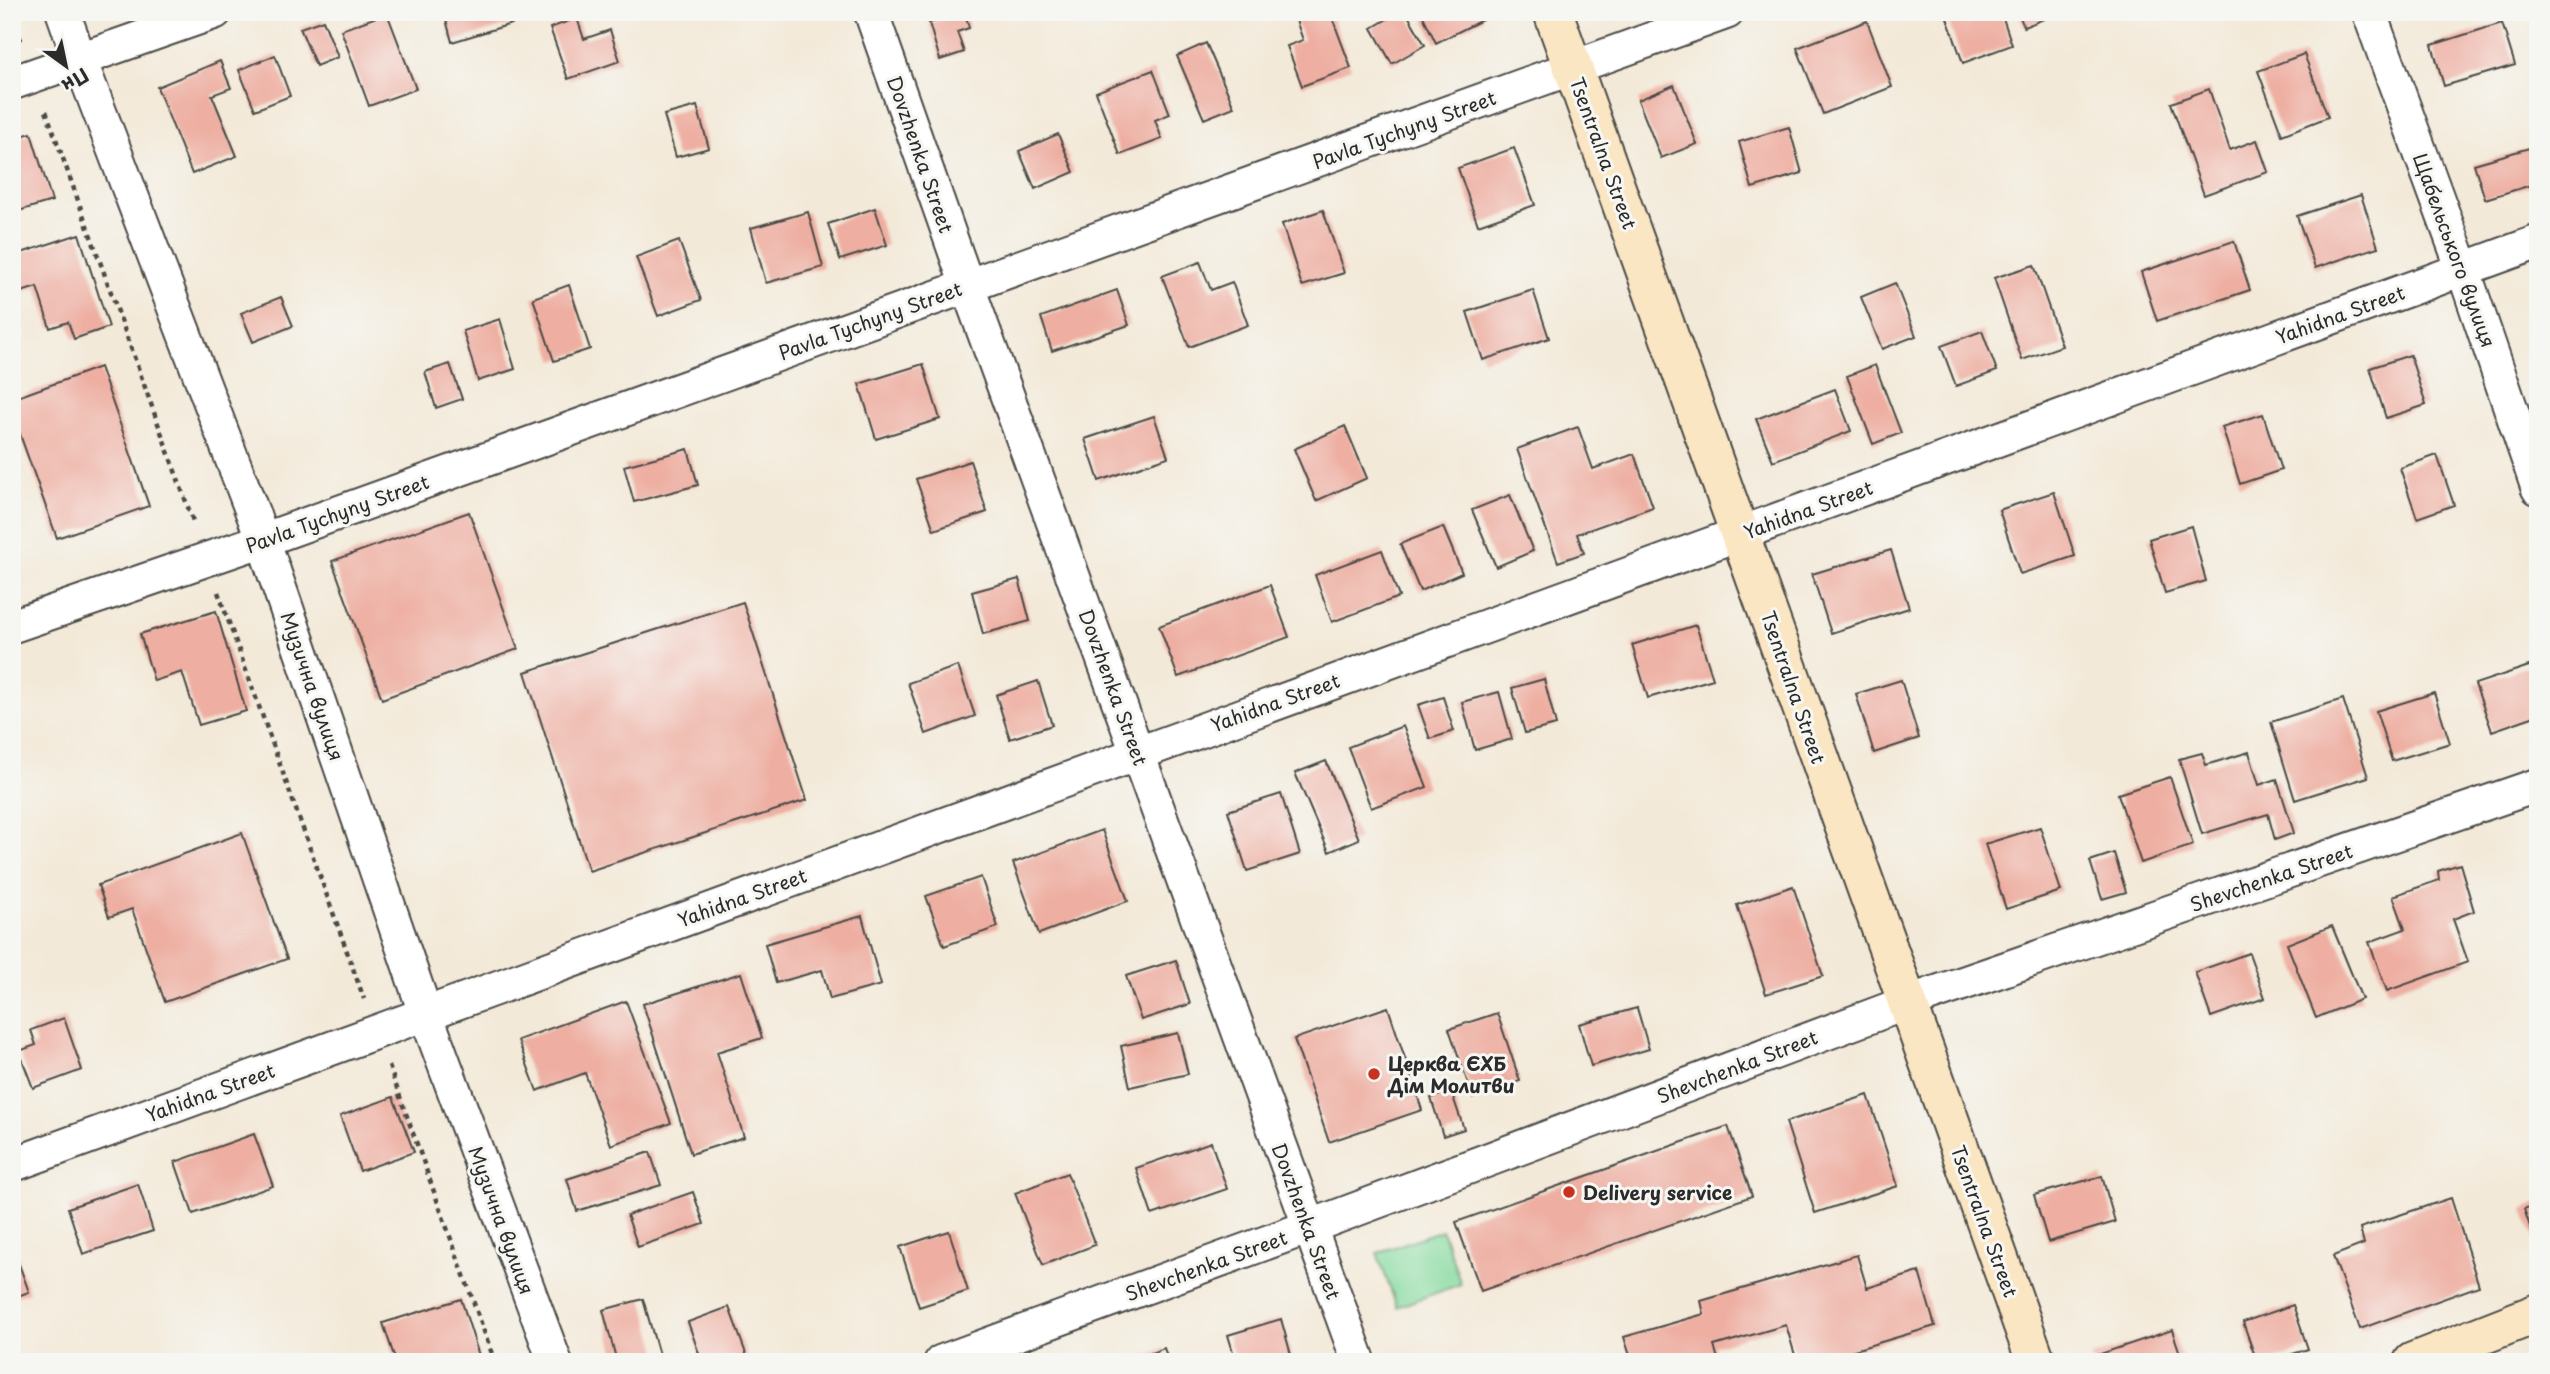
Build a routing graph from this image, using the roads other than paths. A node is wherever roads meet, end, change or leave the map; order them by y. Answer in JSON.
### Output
{"nodes":[{"id":1,"x":63,"y":12,"type":"edge"},
{"id":2,"x":215,"y":12,"type":"edge"},
{"id":3,"x":871,"y":12,"type":"edge"},
{"id":4,"x":1553,"y":12,"type":"edge"},
{"id":5,"x":1727,"y":12,"type":"edge"},
{"id":6,"x":2369,"y":12,"type":"edge"},
{"id":7,"x":79,"y":58,"type":"junction"},
{"id":8,"x":1573,"y":68,"type":"junction"},
{"id":9,"x":23,"y":79,"type":"edge"},
{"id":10,"x":2538,"y":242,"type":"edge"},
{"id":11,"x":2463,"y":269,"type":"junction"},
{"id":12,"x":967,"y":285,"type":"junction"},
{"id":13,"x":2538,"y":488,"type":"edge"},
{"id":14,"x":1740,"y":534,"type":"junction"},
{"id":15,"x":263,"y":540,"type":"junction"},
{"id":16,"x":12,"y":626,"type":"edge"},
{"id":17,"x":1138,"y":752,"type":"junction"},
{"id":18,"x":2538,"y":785,"type":"edge"},
{"id":19,"x":1906,"y":1003,"type":"junction"},
{"id":20,"x":425,"y":1013,"type":"junction"},
{"id":21,"x":12,"y":1165,"type":"edge"},
{"id":22,"x":1308,"y":1227,"type":"junction"},
{"id":23,"x":2538,"y":1314,"type":"edge"},
{"id":24,"x":555,"y":1362,"type":"edge"},
{"id":25,"x":941,"y":1362,"type":"edge"},
{"id":26,"x":1359,"y":1362,"type":"edge"},
{"id":27,"x":2036,"y":1362,"type":"edge"},
{"id":28,"x":2413,"y":1362,"type":"edge"}],
"edges":[{"from":1,"to":7,"type":"street","name":"Музична вулиця"},
{"from":2,"to":7,"type":"street"},
{"from":3,"to":12,"type":"street","name":"Dovzhenka Street"},
{"from":4,"to":8,"type":"main road","name":"Tsentralna Street"},
{"from":5,"to":8,"type":"street","name":"Pavla Tychyny Street"},
{"from":6,"to":11,"type":"street","name":"Щабельського вулиця"},
{"from":7,"to":9,"type":"street"},
{"from":7,"to":15,"type":"street","name":"Музична вулиця"},
{"from":8,"to":12,"type":"street","name":"Pavla Tychyny Street"},
{"from":8,"to":14,"type":"main road","name":"Tsentralna Street"},
{"from":10,"to":11,"type":"street","name":"Yahidna Street"},
{"from":11,"to":13,"type":"street","name":"Щабельського вулиця"},
{"from":11,"to":14,"type":"street","name":"Yahidna Street"},
{"from":12,"to":15,"type":"street","name":"Pavla Tychyny Street"},
{"from":12,"to":17,"type":"street","name":"Dovzhenka Street"},
{"from":14,"to":17,"type":"street","name":"Yahidna Street"},
{"from":14,"to":19,"type":"main road","name":"Tsentralna Street"},
{"from":15,"to":16,"type":"street","name":"Pavla Tychyny Street"},
{"from":15,"to":20,"type":"street","name":"Музична вулиця"},
{"from":17,"to":20,"type":"street","name":"Yahidna Street"},
{"from":17,"to":22,"type":"street","name":"Dovzhenka Street"},
{"from":18,"to":19,"type":"street","name":"Shevchenka Street"},
{"from":19,"to":22,"type":"street","name":"Shevchenka Street"},
{"from":19,"to":27,"type":"main road","name":"Tsentralna Street"},
{"from":20,"to":21,"type":"street","name":"Yahidna Street"},
{"from":20,"to":24,"type":"street","name":"Музична вулиця"},
{"from":22,"to":25,"type":"street","name":"Shevchenka Street"},
{"from":22,"to":26,"type":"street","name":"Dovzhenka Street"},
{"from":23,"to":28,"type":"main road"}]}
